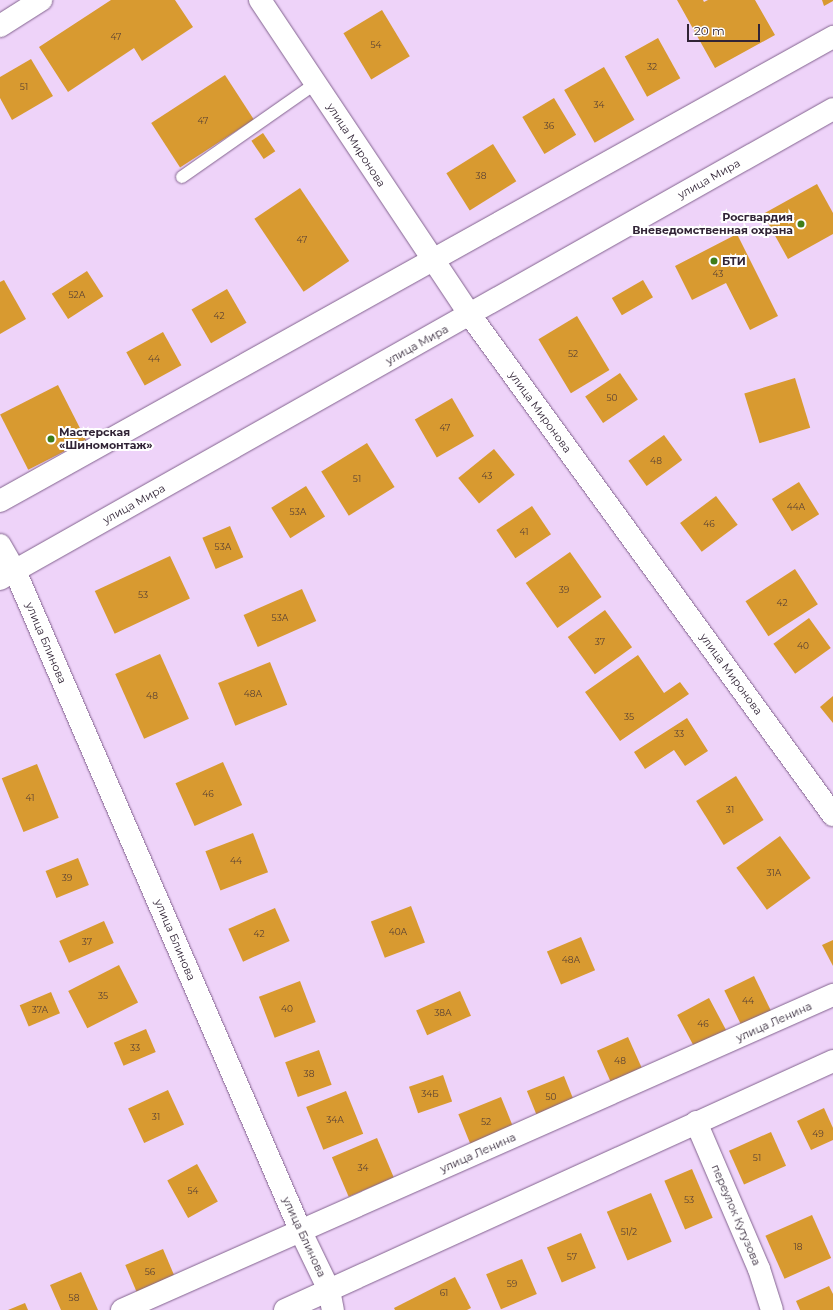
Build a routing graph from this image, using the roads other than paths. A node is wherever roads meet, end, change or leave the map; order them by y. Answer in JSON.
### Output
{"nodes":[{"id":1,"x":41,"y":0,"type":"edge"},
{"id":2,"x":260,"y":0,"type":"edge"},
{"id":3,"x":0,"y":26,"type":"edge"},
{"id":4,"x":833,"y":37,"type":"edge"},
{"id":5,"x":315,"y":84,"type":"junction"},
{"id":6,"x":833,"y":109,"type":"edge"},
{"id":7,"x":182,"y":177,"type":"dead end"},
{"id":8,"x":432,"y":260,"type":"junction"},
{"id":9,"x":470,"y":315,"type":"junction"},
{"id":10,"x":0,"y":502,"type":"edge"},
{"id":11,"x":0,"y":545,"type":"edge"},
{"id":12,"x":7,"y":575,"type":"edge"},
{"id":13,"x":833,"y":815,"type":"edge"},
{"id":14,"x":833,"y":995,"type":"edge"},
{"id":15,"x":833,"y":1061,"type":"edge"},
{"id":16,"x":696,"y":1122,"type":"junction"},
{"id":17,"x":301,"y":1232,"type":"junction"},
{"id":18,"x":331,"y":1300,"type":"edge"},
{"id":19,"x":122,"y":1310,"type":"edge"},
{"id":20,"x":285,"y":1310,"type":"edge"},
{"id":21,"x":772,"y":1310,"type":"edge"}],
"edges":[{"from":1,"to":3,"type":"street"},
{"from":2,"to":5,"type":"street","name":"улица Миронова"},
{"from":4,"to":8,"type":"street"},
{"from":5,"to":7,"type":"lane"},
{"from":5,"to":8,"type":"street","name":"улица Миронова"},
{"from":6,"to":9,"type":"street","name":"улица Мира"},
{"from":8,"to":9,"type":"street","name":"улица Миронова"},
{"from":8,"to":10,"type":"street"},
{"from":9,"to":12,"type":"street","name":"улица Мира"},
{"from":9,"to":13,"type":"street","name":"улица Миронова"},
{"from":11,"to":12,"type":"street","name":"улица Блинова"},
{"from":12,"to":17,"type":"street","name":"улица Блинова"},
{"from":14,"to":17,"type":"street","name":"улица Ленина"},
{"from":15,"to":16,"type":"street"},
{"from":16,"to":18,"type":"street"},
{"from":16,"to":21,"type":"street","name":"переулок Кутузова"},
{"from":17,"to":18,"type":"street","name":"улица Блинова"},
{"from":17,"to":19,"type":"street","name":"улица Ленина"},
{"from":18,"to":20,"type":"street"}]}
